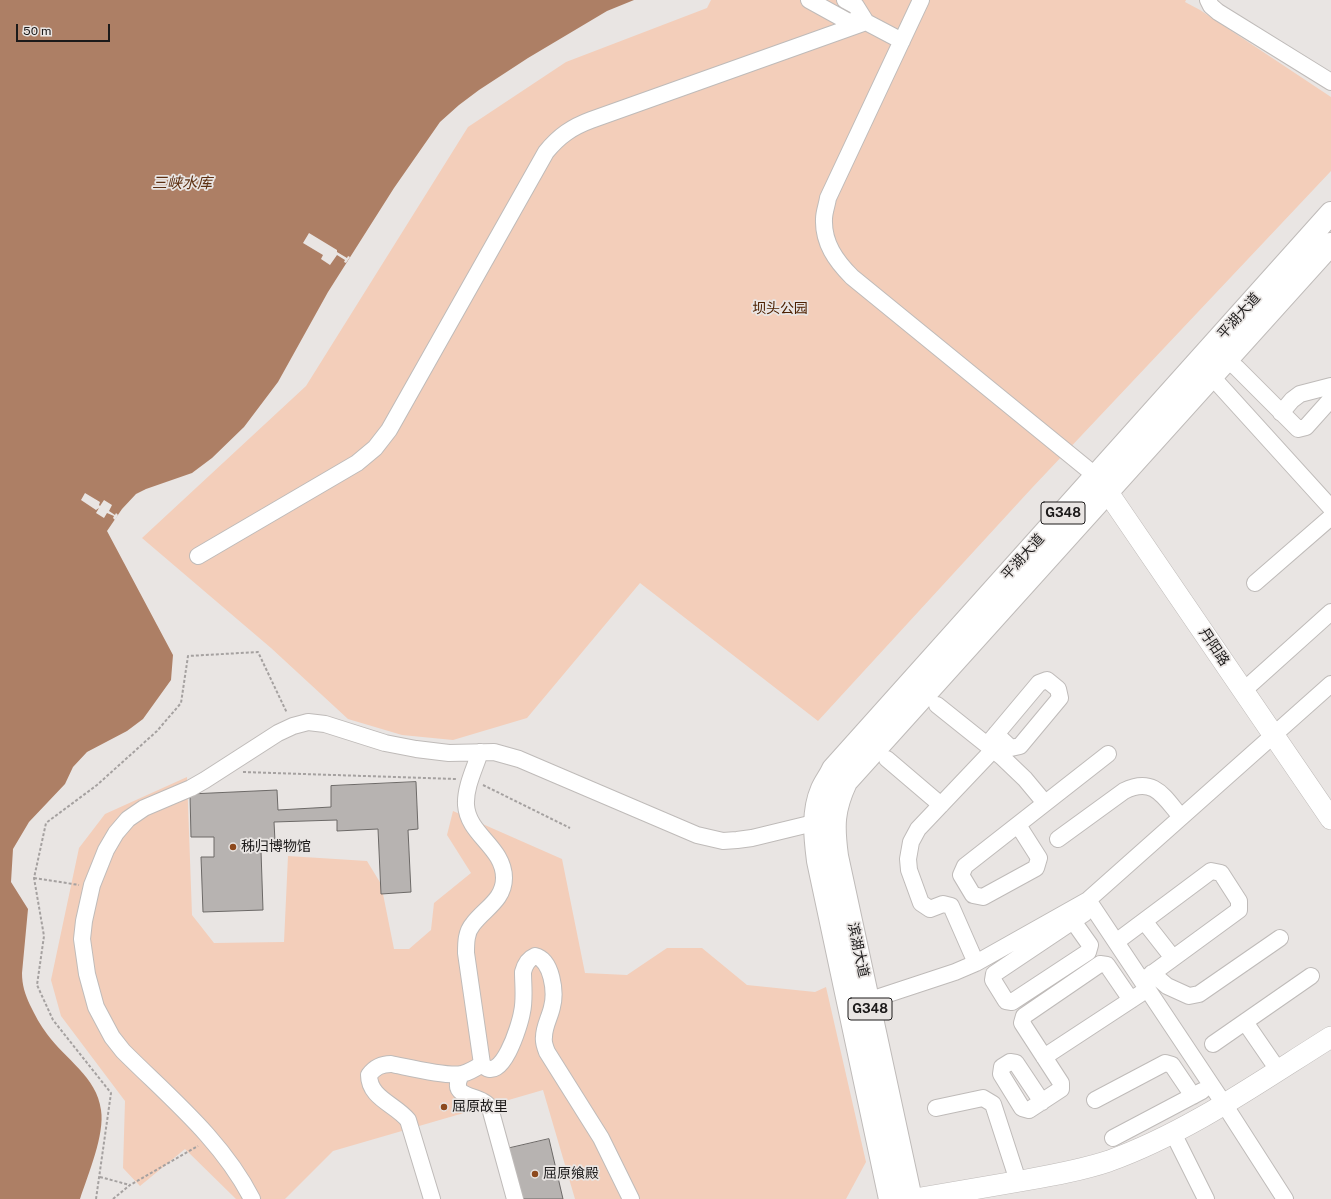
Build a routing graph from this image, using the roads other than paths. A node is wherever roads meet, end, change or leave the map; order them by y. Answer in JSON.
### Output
{"nodes":[{"id":1,"x":809,"y":0,"type":"edge"},
{"id":2,"x":845,"y":0,"type":"edge"},
{"id":3,"x":921,"y":0,"type":"edge"},
{"id":4,"x":1208,"y":0,"type":"edge"},
{"id":5,"x":866,"y":22,"type":"junction"},
{"id":6,"x":902,"y":41,"type":"junction"},
{"id":7,"x":1331,"y":82,"type":"edge"},
{"id":8,"x":1331,"y":213,"type":"edge"},
{"id":9,"x":1331,"y":245,"type":"edge"},
{"id":10,"x":1226,"y":360,"type":"junction"},
{"id":11,"x":1205,"y":369,"type":"junction"},
{"id":12,"x":1331,"y":386,"type":"edge"},
{"id":13,"x":1331,"y":399,"type":"edge"},
{"id":14,"x":1281,"y":413,"type":"junction"},
{"id":15,"x":1102,"y":484,"type":"junction"},
{"id":16,"x":1331,"y":509,"type":"edge"},
{"id":17,"x":198,"y":556,"type":"dead end"},
{"id":18,"x":1255,"y":583,"type":"dead end"},
{"id":19,"x":1331,"y":612,"type":"edge"},
{"id":20,"x":1331,"y":684,"type":"edge"},
{"id":21,"x":1243,"y":691,"type":"junction"},
{"id":22,"x":937,"y":704,"type":"dead end"},
{"id":23,"x":1274,"y":735,"type":"junction"},
{"id":24,"x":992,"y":743,"type":"junction"},
{"id":25,"x":480,"y":752,"type":"junction"},
{"id":26,"x":1108,"y":754,"type":"dead end"},
{"id":27,"x":887,"y":759,"type":"dead end"},
{"id":28,"x":1045,"y":803,"type":"junction"},
{"id":29,"x":941,"y":805,"type":"junction"},
{"id":30,"x":1181,"y":817,"type":"junction"},
{"id":31,"x":1331,"y":819,"type":"edge"},
{"id":32,"x":825,"y":820,"type":"junction"},
{"id":33,"x":1018,"y":825,"type":"junction"},
{"id":34,"x":1058,"y":839,"type":"dead end"},
{"id":35,"x":1090,"y":904,"type":"junction"},
{"id":36,"x":1073,"y":921,"type":"junction"},
{"id":37,"x":1144,"y":921,"type":"junction"},
{"id":38,"x":1280,"y":938,"type":"dead end"},
{"id":39,"x":1116,"y":942,"type":"junction"},
{"id":40,"x":1173,"y":958,"type":"junction"},
{"id":41,"x":976,"y":963,"type":"junction"},
{"id":42,"x":1311,"y":976,"type":"dead end"},
{"id":43,"x":1147,"y":981,"type":"junction"},
{"id":44,"x":1131,"y":1000,"type":"junction"},
{"id":45,"x":859,"y":1004,"type":"junction"},
{"id":46,"x":1245,"y":1022,"type":"junction"},
{"id":47,"x":1331,"y":1037,"type":"edge"},
{"id":48,"x":1213,"y":1044,"type":"dead end"},
{"id":49,"x":1044,"y":1057,"type":"junction"},
{"id":50,"x":482,"y":1064,"type":"junction"},
{"id":51,"x":1278,"y":1070,"type":"junction"},
{"id":52,"x":461,"y":1074,"type":"junction"},
{"id":53,"x":1212,"y":1086,"type":"junction"},
{"id":54,"x":1193,"y":1096,"type":"junction"},
{"id":55,"x":1095,"y":1100,"type":"dead end"},
{"id":56,"x":1042,"y":1102,"type":"dead end"},
{"id":57,"x":1224,"y":1104,"type":"junction"},
{"id":58,"x":936,"y":1108,"type":"dead end"},
{"id":59,"x":1173,"y":1133,"type":"junction"},
{"id":60,"x":1113,"y":1138,"type":"dead end"},
{"id":61,"x":1018,"y":1181,"type":"junction"},
{"id":62,"x":252,"y":1199,"type":"edge"},
{"id":63,"x":432,"y":1199,"type":"edge"},
{"id":64,"x":515,"y":1199,"type":"edge"},
{"id":65,"x":631,"y":1199,"type":"edge"},
{"id":66,"x":890,"y":1199,"type":"edge"},
{"id":67,"x":911,"y":1199,"type":"edge"},
{"id":68,"x":915,"y":1199,"type":"edge"},
{"id":69,"x":1206,"y":1199,"type":"edge"},
{"id":70,"x":1285,"y":1199,"type":"edge"}],
"edges":[{"from":1,"to":5,"type":"street"},
{"from":2,"to":5,"type":"street"},
{"from":3,"to":6,"type":"street"},
{"from":4,"to":7,"type":"street"},
{"from":5,"to":6,"type":"street"},
{"from":5,"to":17,"type":"street"},
{"from":6,"to":15,"type":"street"},
{"from":8,"to":11,"type":"highway","name":"平湖大道","number":"G348"},
{"from":9,"to":10,"type":"highway","name":"平湖大道","number":"G348"},
{"from":10,"to":11,"type":"highway","name":"平湖大道","number":"G348"},
{"from":10,"to":14,"type":"street"},
{"from":11,"to":15,"type":"highway","name":"平湖大道","number":"G348"},
{"from":11,"to":16,"type":"street"},
{"from":12,"to":14,"type":"street"},
{"from":13,"to":14,"type":"street"},
{"from":15,"to":21,"type":"main road","name":"丹阳路"},
{"from":15,"to":32,"type":"highway","name":"平湖大道","number":"G348"},
{"from":16,"to":18,"type":"street"},
{"from":19,"to":21,"type":"street"},
{"from":20,"to":23,"type":"street"},
{"from":21,"to":23,"type":"main road","name":"丹阳路"},
{"from":22,"to":24,"type":"street"},
{"from":23,"to":30,"type":"street"},
{"from":23,"to":31,"type":"main road","name":"丹阳路"},
{"from":24,"to":28,"type":"street"},
{"from":24,"to":29,"type":"street"},
{"from":25,"to":32,"type":"street"},
{"from":25,"to":50,"type":"street"},
{"from":25,"to":62,"type":"street"},
{"from":26,"to":28,"type":"street"},
{"from":27,"to":29,"type":"street"},
{"from":28,"to":33,"type":"street"},
{"from":29,"to":41,"type":"street"},
{"from":30,"to":34,"type":"street"},
{"from":30,"to":35,"type":"street"},
{"from":32,"to":45,"type":"highway","name":"滨湖大道","number":"G348"},
{"from":33,"to":33,"type":"street"},
{"from":35,"to":36,"type":"street"},
{"from":35,"to":39,"type":"street"},
{"from":35,"to":41,"type":"street"},
{"from":36,"to":36,"type":"street"},
{"from":37,"to":39,"type":"street"},
{"from":37,"to":40,"type":"street"},
{"from":37,"to":40,"type":"street"},
{"from":38,"to":43,"type":"street"},
{"from":39,"to":43,"type":"street"},
{"from":40,"to":43,"type":"street"},
{"from":41,"to":45,"type":"street"},
{"from":42,"to":46,"type":"street"},
{"from":43,"to":44,"type":"street"},
{"from":43,"to":53,"type":"street"},
{"from":44,"to":49,"type":"street"},
{"from":44,"to":49,"type":"street"},
{"from":45,"to":66,"type":"highway","name":"滨湖大道","number":"G348"},
{"from":45,"to":67,"type":"highway","name":"滨湖大道","number":"G348"},
{"from":46,"to":48,"type":"street"},
{"from":46,"to":51,"type":"street"},
{"from":47,"to":51,"type":"main road"},
{"from":49,"to":56,"type":"street"},
{"from":50,"to":52,"type":"street"},
{"from":50,"to":65,"type":"street"},
{"from":51,"to":57,"type":"main road"},
{"from":52,"to":63,"type":"street"},
{"from":52,"to":64,"type":"street"},
{"from":53,"to":54,"type":"street"},
{"from":53,"to":57,"type":"street"},
{"from":54,"to":55,"type":"street"},
{"from":54,"to":60,"type":"street"},
{"from":57,"to":59,"type":"main road"},
{"from":57,"to":70,"type":"street"},
{"from":58,"to":61,"type":"street"},
{"from":59,"to":61,"type":"main road"},
{"from":59,"to":69,"type":"street"},
{"from":61,"to":68,"type":"main road"}]}
